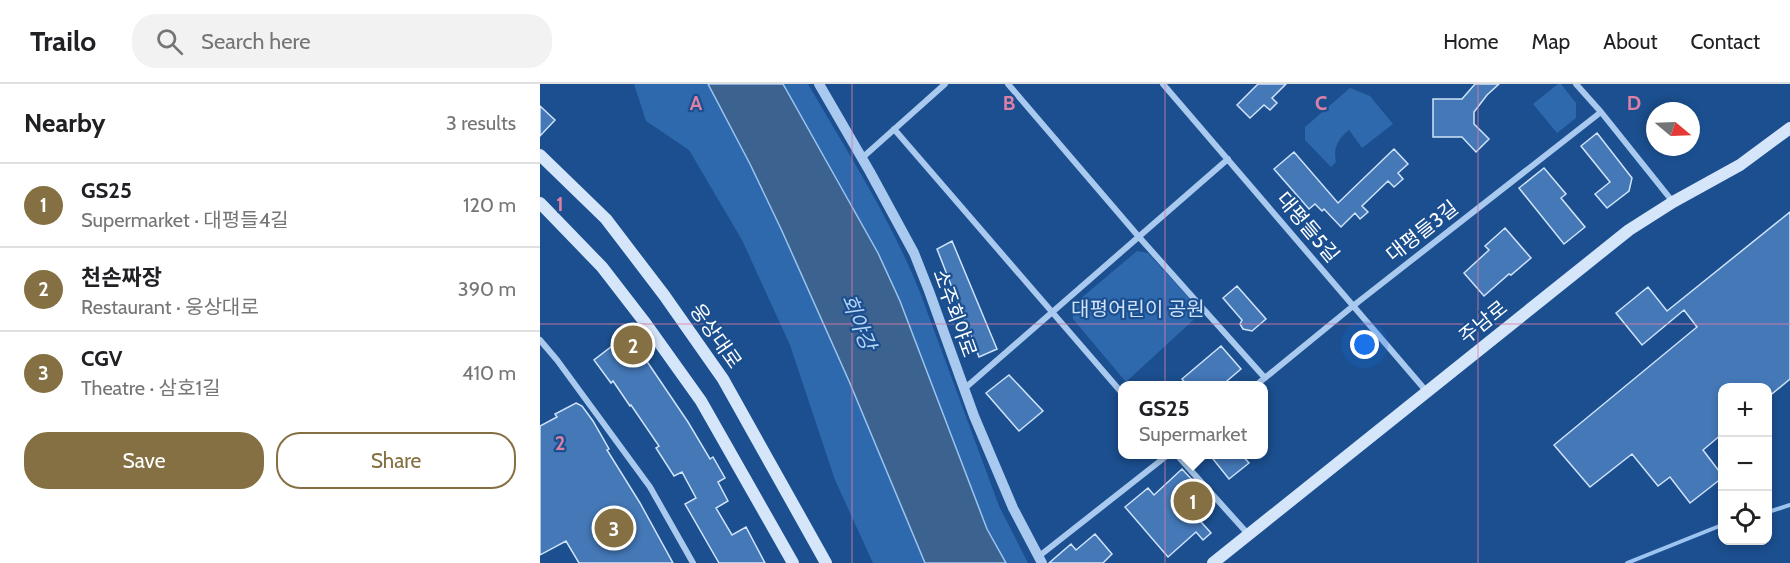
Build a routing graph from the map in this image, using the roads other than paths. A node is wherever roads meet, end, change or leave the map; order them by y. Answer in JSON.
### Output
{"nodes":[{"id":1,"x":819,"y":84,"type":"edge"},
{"id":2,"x":945,"y":84,"type":"edge"},
{"id":3,"x":1008,"y":84,"type":"edge"},
{"id":4,"x":1163,"y":84,"type":"edge"},
{"id":5,"x":1576,"y":84,"type":"edge"},
{"id":6,"x":1601,"y":112,"type":"junction"},
{"id":7,"x":1790,"y":128,"type":"edge"},
{"id":8,"x":894,"y":129,"type":"junction"},
{"id":9,"x":540,"y":155,"type":"edge"},
{"id":10,"x":861,"y":158,"type":"junction"},
{"id":11,"x":1228,"y":159,"type":"junction"},
{"id":12,"x":1673,"y":202,"type":"junction"},
{"id":13,"x":540,"y":203,"type":"edge"},
{"id":14,"x":1139,"y":237,"type":"junction"},
{"id":15,"x":1353,"y":306,"type":"junction"},
{"id":16,"x":1052,"y":312,"type":"junction"},
{"id":17,"x":540,"y":340,"type":"edge"},
{"id":18,"x":1265,"y":378,"type":"junction"},
{"id":19,"x":1261,"y":381,"type":"edge"},
{"id":20,"x":1118,"y":388,"type":"edge"},
{"id":21,"x":964,"y":389,"type":"junction"},
{"id":22,"x":1427,"y":392,"type":"junction"},
{"id":23,"x":1163,"y":459,"type":"edge"},
{"id":24,"x":1180,"y":459,"type":"edge"},
{"id":25,"x":1248,"y":534,"type":"junction"},
{"id":26,"x":1040,"y":560,"type":"edge"},
{"id":27,"x":693,"y":563,"type":"edge"},
{"id":28,"x":793,"y":563,"type":"edge"},
{"id":29,"x":826,"y":563,"type":"edge"},
{"id":30,"x":1213,"y":563,"type":"edge"}],
"edges":[{"from":1,"to":10,"type":"street","name":"소주회야로"},
{"from":2,"to":8,"type":"street"},
{"from":3,"to":14,"type":"street"},
{"from":4,"to":11,"type":"street","name":"대평들5길"},
{"from":5,"to":6,"type":"street"},
{"from":6,"to":12,"type":"street"},
{"from":6,"to":15,"type":"street","name":"대평들3길"},
{"from":7,"to":12,"type":"main road","name":"주남로"},
{"from":8,"to":10,"type":"street"},
{"from":8,"to":16,"type":"street"},
{"from":9,"to":29,"type":"main road","name":"웅상대로"},
{"from":10,"to":21,"type":"street","name":"소주회야로"},
{"from":11,"to":14,"type":"street"},
{"from":11,"to":15,"type":"street","name":"대평들5길"},
{"from":12,"to":22,"type":"main road","name":"주남로"},
{"from":13,"to":28,"type":"main road"},
{"from":14,"to":16,"type":"street"},
{"from":14,"to":18,"type":"street"},
{"from":15,"to":18,"type":"street","name":"대평들3길"},
{"from":15,"to":22,"type":"street","name":"대평들5길"},
{"from":16,"to":20,"type":"street"},
{"from":16,"to":21,"type":"street"},
{"from":17,"to":27,"type":"street"},
{"from":18,"to":19,"type":"street","name":"대평들3길"},
{"from":21,"to":26,"type":"street","name":"소주회야로"},
{"from":22,"to":25,"type":"main road","name":"주남로"},
{"from":23,"to":26,"type":"street"},
{"from":24,"to":25,"type":"street"},
{"from":25,"to":30,"type":"main road","name":"주남로"}]}
